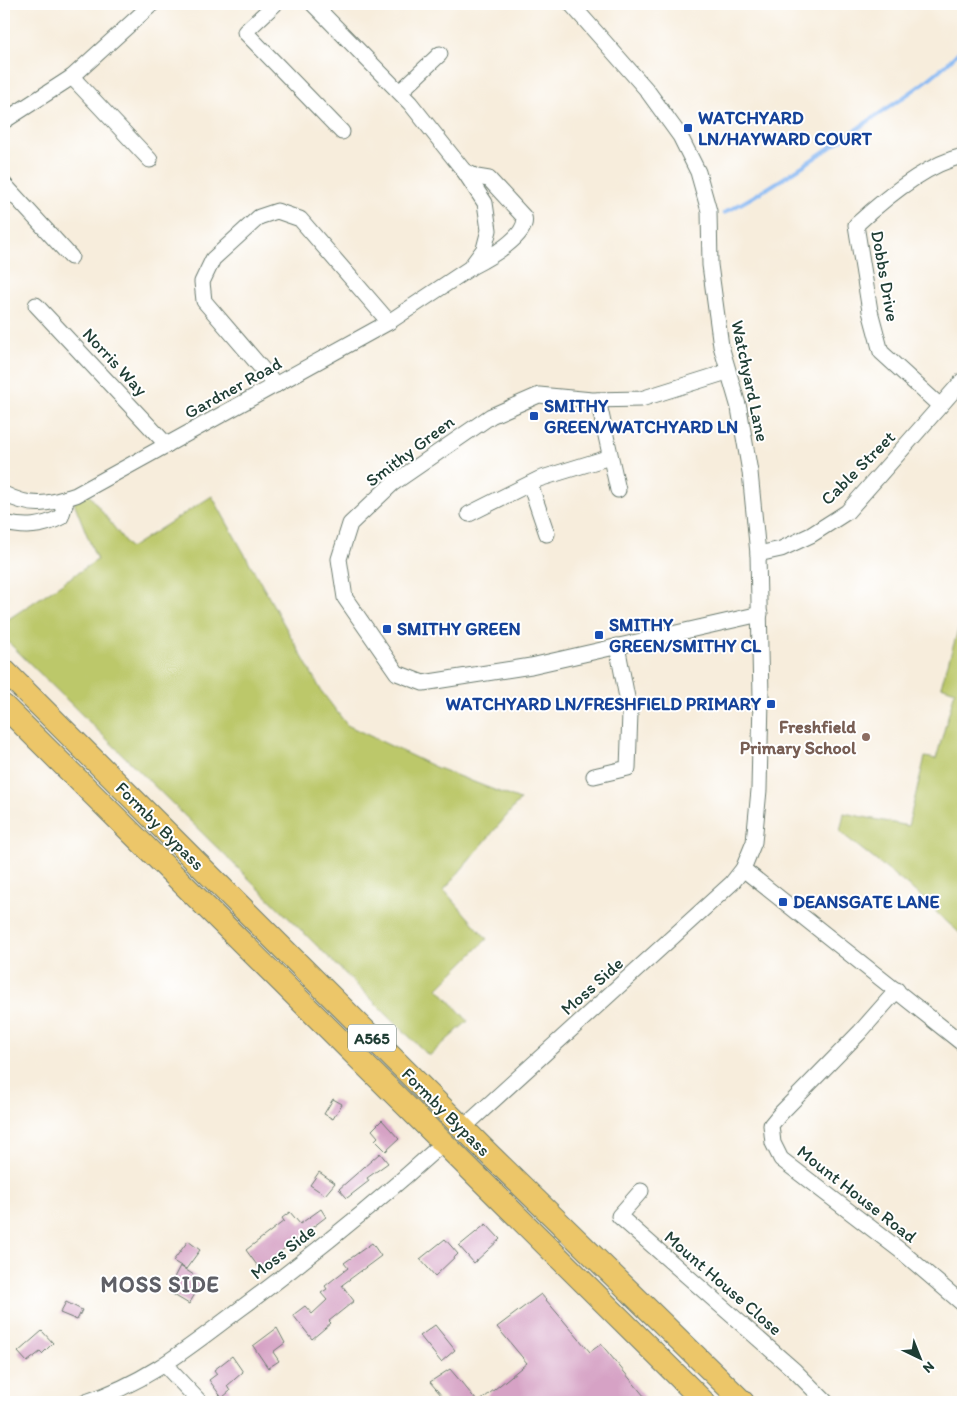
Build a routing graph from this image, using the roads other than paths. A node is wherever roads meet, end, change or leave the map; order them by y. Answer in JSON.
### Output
{"nodes":[{"id":1,"x":152,"y":4,"type":"edge"},
{"id":2,"x":275,"y":4,"type":"edge"},
{"id":3,"x":313,"y":4,"type":"edge"},
{"id":4,"x":571,"y":4,"type":"edge"},
{"id":5,"x":440,"y":54,"type":"dead end"},
{"id":6,"x":72,"y":77,"type":"junction"},
{"id":7,"x":400,"y":92,"type":"junction"},
{"id":8,"x":4,"y":121,"type":"edge"},
{"id":9,"x":342,"y":132,"type":"dead end"},
{"id":10,"x":963,"y":156,"type":"edge"},
{"id":11,"x":150,"y":160,"type":"dead end"},
{"id":12,"x":464,"y":170,"type":"junction"},
{"id":13,"x":4,"y":184,"type":"edge"},
{"id":14,"x":71,"y":257,"type":"dead end"},
{"id":15,"x":470,"y":268,"type":"junction"},
{"id":16,"x":36,"y":305,"type":"dead end"},
{"id":17,"x":389,"y":322,"type":"junction"},
{"id":18,"x":727,"y":372,"type":"junction"},
{"id":19,"x":963,"y":380,"type":"edge"},
{"id":20,"x":276,"y":385,"type":"junction"},
{"id":21,"x":598,"y":400,"type":"junction"},
{"id":22,"x":940,"y":406,"type":"junction"},
{"id":23,"x":167,"y":446,"type":"junction"},
{"id":24,"x":610,"y":457,"type":"junction"},
{"id":25,"x":530,"y":484,"type":"junction"},
{"id":26,"x":618,"y":490,"type":"dead end"},
{"id":27,"x":4,"y":494,"type":"edge"},
{"id":28,"x":67,"y":498,"type":"junction"},
{"id":29,"x":469,"y":514,"type":"dead end"},
{"id":30,"x":4,"y":523,"type":"edge"},
{"id":31,"x":547,"y":534,"type":"dead end"},
{"id":32,"x":758,"y":554,"type":"junction"},
{"id":33,"x":760,"y":614,"type":"junction"},
{"id":34,"x":617,"y":646,"type":"junction"},
{"id":35,"x":4,"y":670,"type":"edge"},
{"id":36,"x":4,"y":706,"type":"edge"},
{"id":37,"x":594,"y":776,"type":"dead end"},
{"id":38,"x":744,"y":869,"type":"junction"},
{"id":39,"x":897,"y":990,"type":"junction"},
{"id":40,"x":963,"y":1044,"type":"edge"},
{"id":41,"x":463,"y":1128,"type":"junction"},
{"id":42,"x":442,"y":1144,"type":"junction"},
{"id":43,"x":641,"y":1191,"type":"dead end"},
{"id":44,"x":963,"y":1304,"type":"edge"},
{"id":45,"x":165,"y":1365,"type":"junction"},
{"id":46,"x":86,"y":1402,"type":"edge"},
{"id":47,"x":200,"y":1402,"type":"edge"},
{"id":48,"x":704,"y":1402,"type":"edge"},
{"id":49,"x":743,"y":1402,"type":"edge"},
{"id":50,"x":826,"y":1402,"type":"edge"}],
"edges":[{"from":1,"to":6,"type":"street"},
{"from":2,"to":9,"type":"street"},
{"from":3,"to":7,"type":"street","name":"Gardner Road"},
{"from":4,"to":18,"type":"street","name":"Watchyard Lane"},
{"from":5,"to":7,"type":"street"},
{"from":6,"to":8,"type":"street"},
{"from":6,"to":11,"type":"street"},
{"from":7,"to":12,"type":"street","name":"Gardner Road"},
{"from":10,"to":22,"type":"street","name":"Dobbs Drive"},
{"from":12,"to":15,"type":"street","name":"Gardner Road"},
{"from":12,"to":15,"type":"street","name":"Gardner Road"},
{"from":13,"to":14,"type":"street"},
{"from":15,"to":17,"type":"street","name":"Gardner Road"},
{"from":16,"to":23,"type":"street","name":"Norris Way"},
{"from":17,"to":20,"type":"street","name":"Gardner Road"},
{"from":17,"to":20,"type":"street"},
{"from":18,"to":21,"type":"street","name":"Smithy Green"},
{"from":18,"to":32,"type":"street","name":"Watchyard Lane"},
{"from":19,"to":22,"type":"street","name":"Cable Street"},
{"from":20,"to":23,"type":"street","name":"Gardner Road"},
{"from":21,"to":24,"type":"street"},
{"from":21,"to":34,"type":"street","name":"Smithy Green"},
{"from":22,"to":32,"type":"street","name":"Cable Street"},
{"from":23,"to":28,"type":"street","name":"Gardner Road"},
{"from":24,"to":25,"type":"street"},
{"from":24,"to":26,"type":"street"},
{"from":25,"to":29,"type":"street"},
{"from":25,"to":31,"type":"street"},
{"from":27,"to":28,"type":"street","name":"Gardner Road"},
{"from":28,"to":30,"type":"street"},
{"from":32,"to":33,"type":"street","name":"Watchyard Lane"},
{"from":33,"to":34,"type":"street","name":"Smithy Green"},
{"from":33,"to":38,"type":"street","name":"Watchyard Lane"},
{"from":34,"to":37,"type":"street"},
{"from":35,"to":41,"type":"highway","name":"Formby Bypass","number":"A565"},
{"from":36,"to":42,"type":"highway","name":"Formby Bypass","number":"A565"},
{"from":38,"to":39,"type":"street"},
{"from":38,"to":41,"type":"street","name":"Moss Side"},
{"from":39,"to":40,"type":"street"},
{"from":39,"to":44,"type":"street","name":"Mount House Road"},
{"from":41,"to":49,"type":"highway","name":"Formby Bypass","number":"A565"},
{"from":42,"to":45,"type":"street","name":"Moss Side"},
{"from":42,"to":48,"type":"highway","name":"Formby Bypass","number":"A565"},
{"from":43,"to":50,"type":"street","name":"Mount House Close"},
{"from":45,"to":46,"type":"street","name":"Moss Side"},
{"from":45,"to":47,"type":"street"}]}
